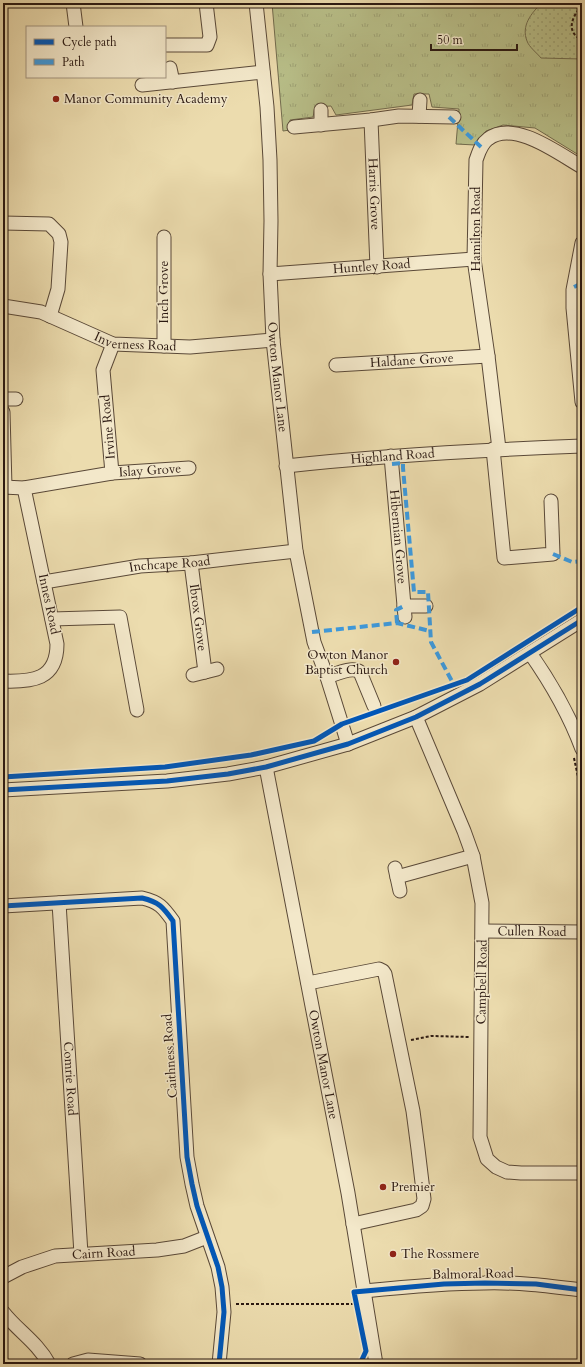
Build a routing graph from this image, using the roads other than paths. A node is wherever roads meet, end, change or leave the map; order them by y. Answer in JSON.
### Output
{"nodes":[{"id":1,"x":73,"y":3,"type":"edge"},
{"id":2,"x":206,"y":3,"type":"edge"},
{"id":3,"x":256,"y":3,"type":"edge"},
{"id":4,"x":76,"y":26,"type":"edge"},
{"id":5,"x":166,"y":45,"type":"edge"},
{"id":6,"x":170,"y":68,"type":"dead end"},
{"id":7,"x":263,"y":72,"type":"junction"},
{"id":8,"x":173,"y":82,"type":"junction"},
{"id":9,"x":142,"y":85,"type":"dead end"},
{"id":10,"x":420,"y":100,"type":"dead end"},
{"id":11,"x":321,"y":110,"type":"dead end"},
{"id":12,"x":419,"y":116,"type":"junction"},
{"id":13,"x":454,"y":117,"type":"dead end"},
{"id":14,"x":371,"y":120,"type":"junction"},
{"id":15,"x":321,"y":125,"type":"junction"},
{"id":16,"x":294,"y":127,"type":"dead end"},
{"id":17,"x":582,"y":167,"type":"edge"},
{"id":18,"x":3,"y":223,"type":"edge"},
{"id":19,"x":164,"y":237,"type":"dead end"},
{"id":20,"x":582,"y":243,"type":"edge"},
{"id":21,"x":474,"y":260,"type":"junction"},
{"id":22,"x":377,"y":267,"type":"junction"},
{"id":23,"x":270,"y":274,"type":"junction"},
{"id":24,"x":3,"y":306,"type":"edge"},
{"id":25,"x":50,"y":316,"type":"junction"},
{"id":26,"x":273,"y":340,"type":"junction"},
{"id":27,"x":113,"y":344,"type":"junction"},
{"id":28,"x":164,"y":346,"type":"junction"},
{"id":29,"x":488,"y":356,"type":"junction"},
{"id":30,"x":336,"y":365,"type":"dead end"},
{"id":31,"x":582,"y":402,"type":"edge"},
{"id":32,"x":3,"y":412,"type":"edge"},
{"id":33,"x":582,"y":446,"type":"edge"},
{"id":34,"x":496,"y":449,"type":"junction"},
{"id":35,"x":392,"y":456,"type":"junction"},
{"id":36,"x":286,"y":466,"type":"junction"},
{"id":37,"x":189,"y":468,"type":"dead end"},
{"id":38,"x":112,"y":473,"type":"junction"},
{"id":39,"x":4,"y":487,"type":"edge"},
{"id":40,"x":24,"y":488,"type":"junction"},
{"id":41,"x":551,"y":501,"type":"dead end"},
{"id":42,"x":296,"y":550,"type":"junction"},
{"id":43,"x":191,"y":563,"type":"junction"},
{"id":44,"x":44,"y":582,"type":"junction"},
{"id":45,"x":426,"y":606,"type":"dead end"},
{"id":46,"x":52,"y":619,"type":"junction"},
{"id":47,"x":582,"y":620,"type":"edge"},
{"id":48,"x":530,"y":653,"type":"junction"},
{"id":49,"x":205,"y":672,"type":"dead end"},
{"id":50,"x":327,"y":676,"type":"junction"},
{"id":51,"x":3,"y":681,"type":"edge"},
{"id":52,"x":374,"y":706,"type":"dead end"},
{"id":53,"x":136,"y":710,"type":"dead end"},
{"id":54,"x":416,"y":717,"type":"junction"},
{"id":55,"x":348,"y":744,"type":"junction"},
{"id":56,"x":582,"y":749,"type":"edge"},
{"id":57,"x":266,"y":767,"type":"junction"},
{"id":58,"x":3,"y":790,"type":"edge"},
{"id":59,"x":473,"y":856,"type":"junction"},
{"id":60,"x":400,"y":891,"type":"dead end"},
{"id":61,"x":59,"y":903,"type":"junction"},
{"id":62,"x":3,"y":906,"type":"edge"},
{"id":63,"x":483,"y":931,"type":"junction"},
{"id":64,"x":582,"y":932,"type":"edge"},
{"id":65,"x":308,"y":983,"type":"junction"},
{"id":66,"x":582,"y":1172,"type":"edge"},
{"id":67,"x":353,"y":1224,"type":"junction"},
{"id":68,"x":207,"y":1237,"type":"junction"},
{"id":69,"x":81,"y":1254,"type":"junction"},
{"id":70,"x":3,"y":1277,"type":"edge"},
{"id":71,"x":364,"y":1290,"type":"junction"},
{"id":72,"x":582,"y":1290,"type":"edge"},
{"id":73,"x":3,"y":1312,"type":"edge"},
{"id":74,"x":48,"y":1364,"type":"edge"},
{"id":75,"x":74,"y":1364,"type":"edge"},
{"id":76,"x":140,"y":1364,"type":"edge"},
{"id":77,"x":219,"y":1364,"type":"edge"},
{"id":78,"x":376,"y":1364,"type":"edge"}],
"edges":[{"from":1,"to":4,"type":"street"},
{"from":2,"to":5,"type":"street"},
{"from":3,"to":7,"type":"street","name":"Owton Manor Lane"},
{"from":6,"to":8,"type":"street"},
{"from":7,"to":8,"type":"street"},
{"from":7,"to":23,"type":"street","name":"Owton Manor Lane"},
{"from":8,"to":9,"type":"street"},
{"from":10,"to":12,"type":"street"},
{"from":11,"to":15,"type":"street"},
{"from":12,"to":13,"type":"street"},
{"from":12,"to":14,"type":"street"},
{"from":14,"to":15,"type":"street"},
{"from":14,"to":22,"type":"street","name":"Harris Grove"},
{"from":15,"to":16,"type":"street"},
{"from":17,"to":21,"type":"street","name":"Hamilton Road"},
{"from":18,"to":25,"type":"street"},
{"from":19,"to":28,"type":"street","name":"Inch Grove"},
{"from":20,"to":31,"type":"street"},
{"from":21,"to":22,"type":"street","name":"Huntley Road"},
{"from":21,"to":29,"type":"street","name":"Hamilton Road"},
{"from":22,"to":23,"type":"street","name":"Huntley Road"},
{"from":23,"to":26,"type":"street","name":"Owton Manor Lane"},
{"from":24,"to":25,"type":"street","name":"Inverness Road"},
{"from":25,"to":27,"type":"street","name":"Inverness Road"},
{"from":26,"to":28,"type":"street","name":"Inverness Road"},
{"from":26,"to":36,"type":"street","name":"Owton Manor Lane"},
{"from":27,"to":28,"type":"street","name":"Inverness Road"},
{"from":27,"to":38,"type":"street","name":"Irvine Road"},
{"from":29,"to":30,"type":"street","name":"Haldane Grove"},
{"from":29,"to":34,"type":"street","name":"Hamilton Road"},
{"from":32,"to":39,"type":"street"},
{"from":33,"to":34,"type":"street","name":"Highland Road"},
{"from":34,"to":35,"type":"street","name":"Highland Road"},
{"from":34,"to":41,"type":"street"},
{"from":35,"to":36,"type":"street","name":"Highland Road"},
{"from":35,"to":45,"type":"street","name":"Hibernian Grove"},
{"from":36,"to":42,"type":"street","name":"Owton Manor Lane"},
{"from":37,"to":38,"type":"street","name":"Islay Grove"},
{"from":38,"to":40,"type":"street","name":"Irvine Road"},
{"from":39,"to":40,"type":"street","name":"Irvine Road"},
{"from":40,"to":44,"type":"street","name":"Innes Road"},
{"from":42,"to":43,"type":"street","name":"Inchcape Road"},
{"from":42,"to":50,"type":"street","name":"Owton Manor Lane"},
{"from":43,"to":44,"type":"street","name":"Inchcape Road"},
{"from":43,"to":49,"type":"street","name":"Ibrox Grove"},
{"from":44,"to":46,"type":"street","name":"Innes Road"},
{"from":46,"to":51,"type":"street","name":"Innes Road"},
{"from":46,"to":53,"type":"street"},
{"from":47,"to":48,"type":"street"},
{"from":48,"to":54,"type":"street"},
{"from":48,"to":56,"type":"street"},
{"from":50,"to":52,"type":"street"},
{"from":50,"to":55,"type":"street","name":"Owton Manor Lane"},
{"from":54,"to":55,"type":"street"},
{"from":54,"to":59,"type":"street","name":"Campbell Road"},
{"from":55,"to":57,"type":"street"},
{"from":57,"to":58,"type":"street"},
{"from":57,"to":65,"type":"street","name":"Owton Manor Lane"},
{"from":59,"to":60,"type":"street"},
{"from":59,"to":63,"type":"street","name":"Campbell Road"},
{"from":61,"to":62,"type":"street","name":"Caithness Road"},
{"from":61,"to":68,"type":"street","name":"Caithness Road"},
{"from":61,"to":69,"type":"street","name":"Comrie Road"},
{"from":63,"to":64,"type":"street","name":"Cullen Road"},
{"from":63,"to":66,"type":"street","name":"Campbell Road"},
{"from":65,"to":67,"type":"street","name":"Owton Manor Lane"},
{"from":65,"to":67,"type":"street"},
{"from":67,"to":71,"type":"street","name":"Owton Manor Lane"},
{"from":68,"to":69,"type":"street","name":"Cairn Road"},
{"from":68,"to":77,"type":"street","name":"Caithness Road"},
{"from":69,"to":70,"type":"street","name":"Cairn Road"},
{"from":71,"to":72,"type":"street","name":"Balmoral Road"},
{"from":71,"to":78,"type":"street","name":"Owton Manor Lane"},
{"from":73,"to":74,"type":"street"},
{"from":75,"to":76,"type":"street"}]}
